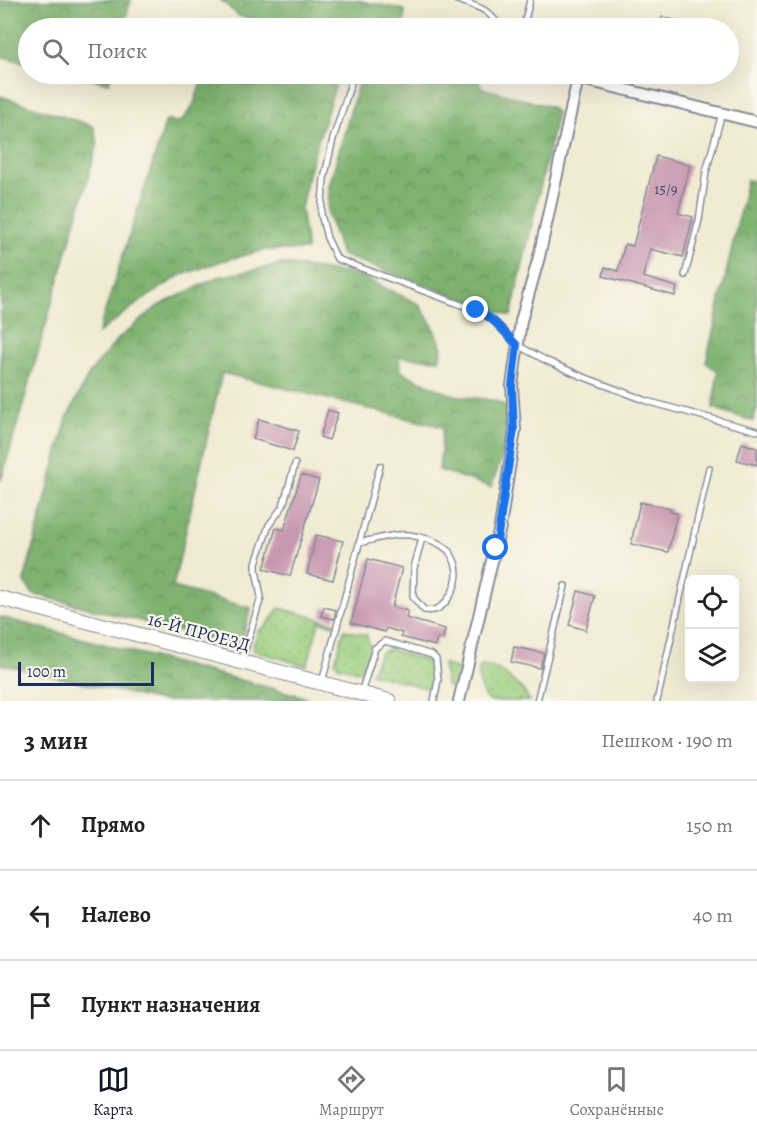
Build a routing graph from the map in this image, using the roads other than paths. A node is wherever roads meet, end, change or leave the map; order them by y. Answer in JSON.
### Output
{"nodes":[{"id":1,"x":457,"y":0,"type":"edge"},
{"id":2,"x":530,"y":0,"type":"edge"},
{"id":3,"x":494,"y":18,"type":"edge"},
{"id":4,"x":526,"y":18,"type":"edge"},
{"id":5,"x":351,"y":84,"type":"edge"},
{"id":6,"x":577,"y":84,"type":"edge"},
{"id":7,"x":603,"y":84,"type":"edge"},
{"id":8,"x":722,"y":113,"type":"junction"},
{"id":9,"x":757,"y":122,"type":"edge"},
{"id":10,"x":685,"y":275,"type":"dead end"},
{"id":11,"x":517,"y":345,"type":"junction"},
{"id":12,"x":757,"y":431,"type":"edge"},
{"id":13,"x":295,"y":464,"type":"dead end"},
{"id":14,"x":380,"y":466,"type":"dead end"},
{"id":15,"x":710,"y":468,"type":"dead end"},
{"id":16,"x":422,"y":538,"type":"junction"},
{"id":17,"x":359,"y":543,"type":"junction"},
{"id":18,"x":566,"y":586,"type":"dead end"},
{"id":19,"x":0,"y":598,"type":"edge"},
{"id":20,"x":241,"y":662,"type":"junction"},
{"id":21,"x":322,"y":683,"type":"junction"},
{"id":22,"x":361,"y":694,"type":"junction"},
{"id":23,"x":389,"y":701,"type":"edge"},
{"id":24,"x":434,"y":701,"type":"edge"},
{"id":25,"x":459,"y":701,"type":"edge"},
{"id":26,"x":537,"y":701,"type":"edge"},
{"id":27,"x":657,"y":701,"type":"edge"}],
"edges":[{"from":1,"to":3,"type":"lane"},
{"from":2,"to":4,"type":"lane"},
{"from":5,"to":11,"type":"lane"},
{"from":6,"to":11,"type":"street"},
{"from":7,"to":8,"type":"street"},
{"from":8,"to":9,"type":"street"},
{"from":8,"to":10,"type":"lane"},
{"from":11,"to":12,"type":"lane"},
{"from":11,"to":25,"type":"street"},
{"from":13,"to":20,"type":"lane"},
{"from":14,"to":17,"type":"lane"},
{"from":15,"to":27,"type":"lane"},
{"from":16,"to":16,"type":"lane"},
{"from":16,"to":17,"type":"lane"},
{"from":17,"to":21,"type":"lane"},
{"from":18,"to":26,"type":"lane"},
{"from":19,"to":20,"type":"street","name":"16-Й ПРОЕЗД"},
{"from":20,"to":21,"type":"street","name":"16-Й ПРОЕЗД"},
{"from":21,"to":22,"type":"street","name":"16-Й ПРОЕЗД"},
{"from":22,"to":23,"type":"street","name":"16-Й ПРОЕЗД"},
{"from":22,"to":24,"type":"lane"}]}
